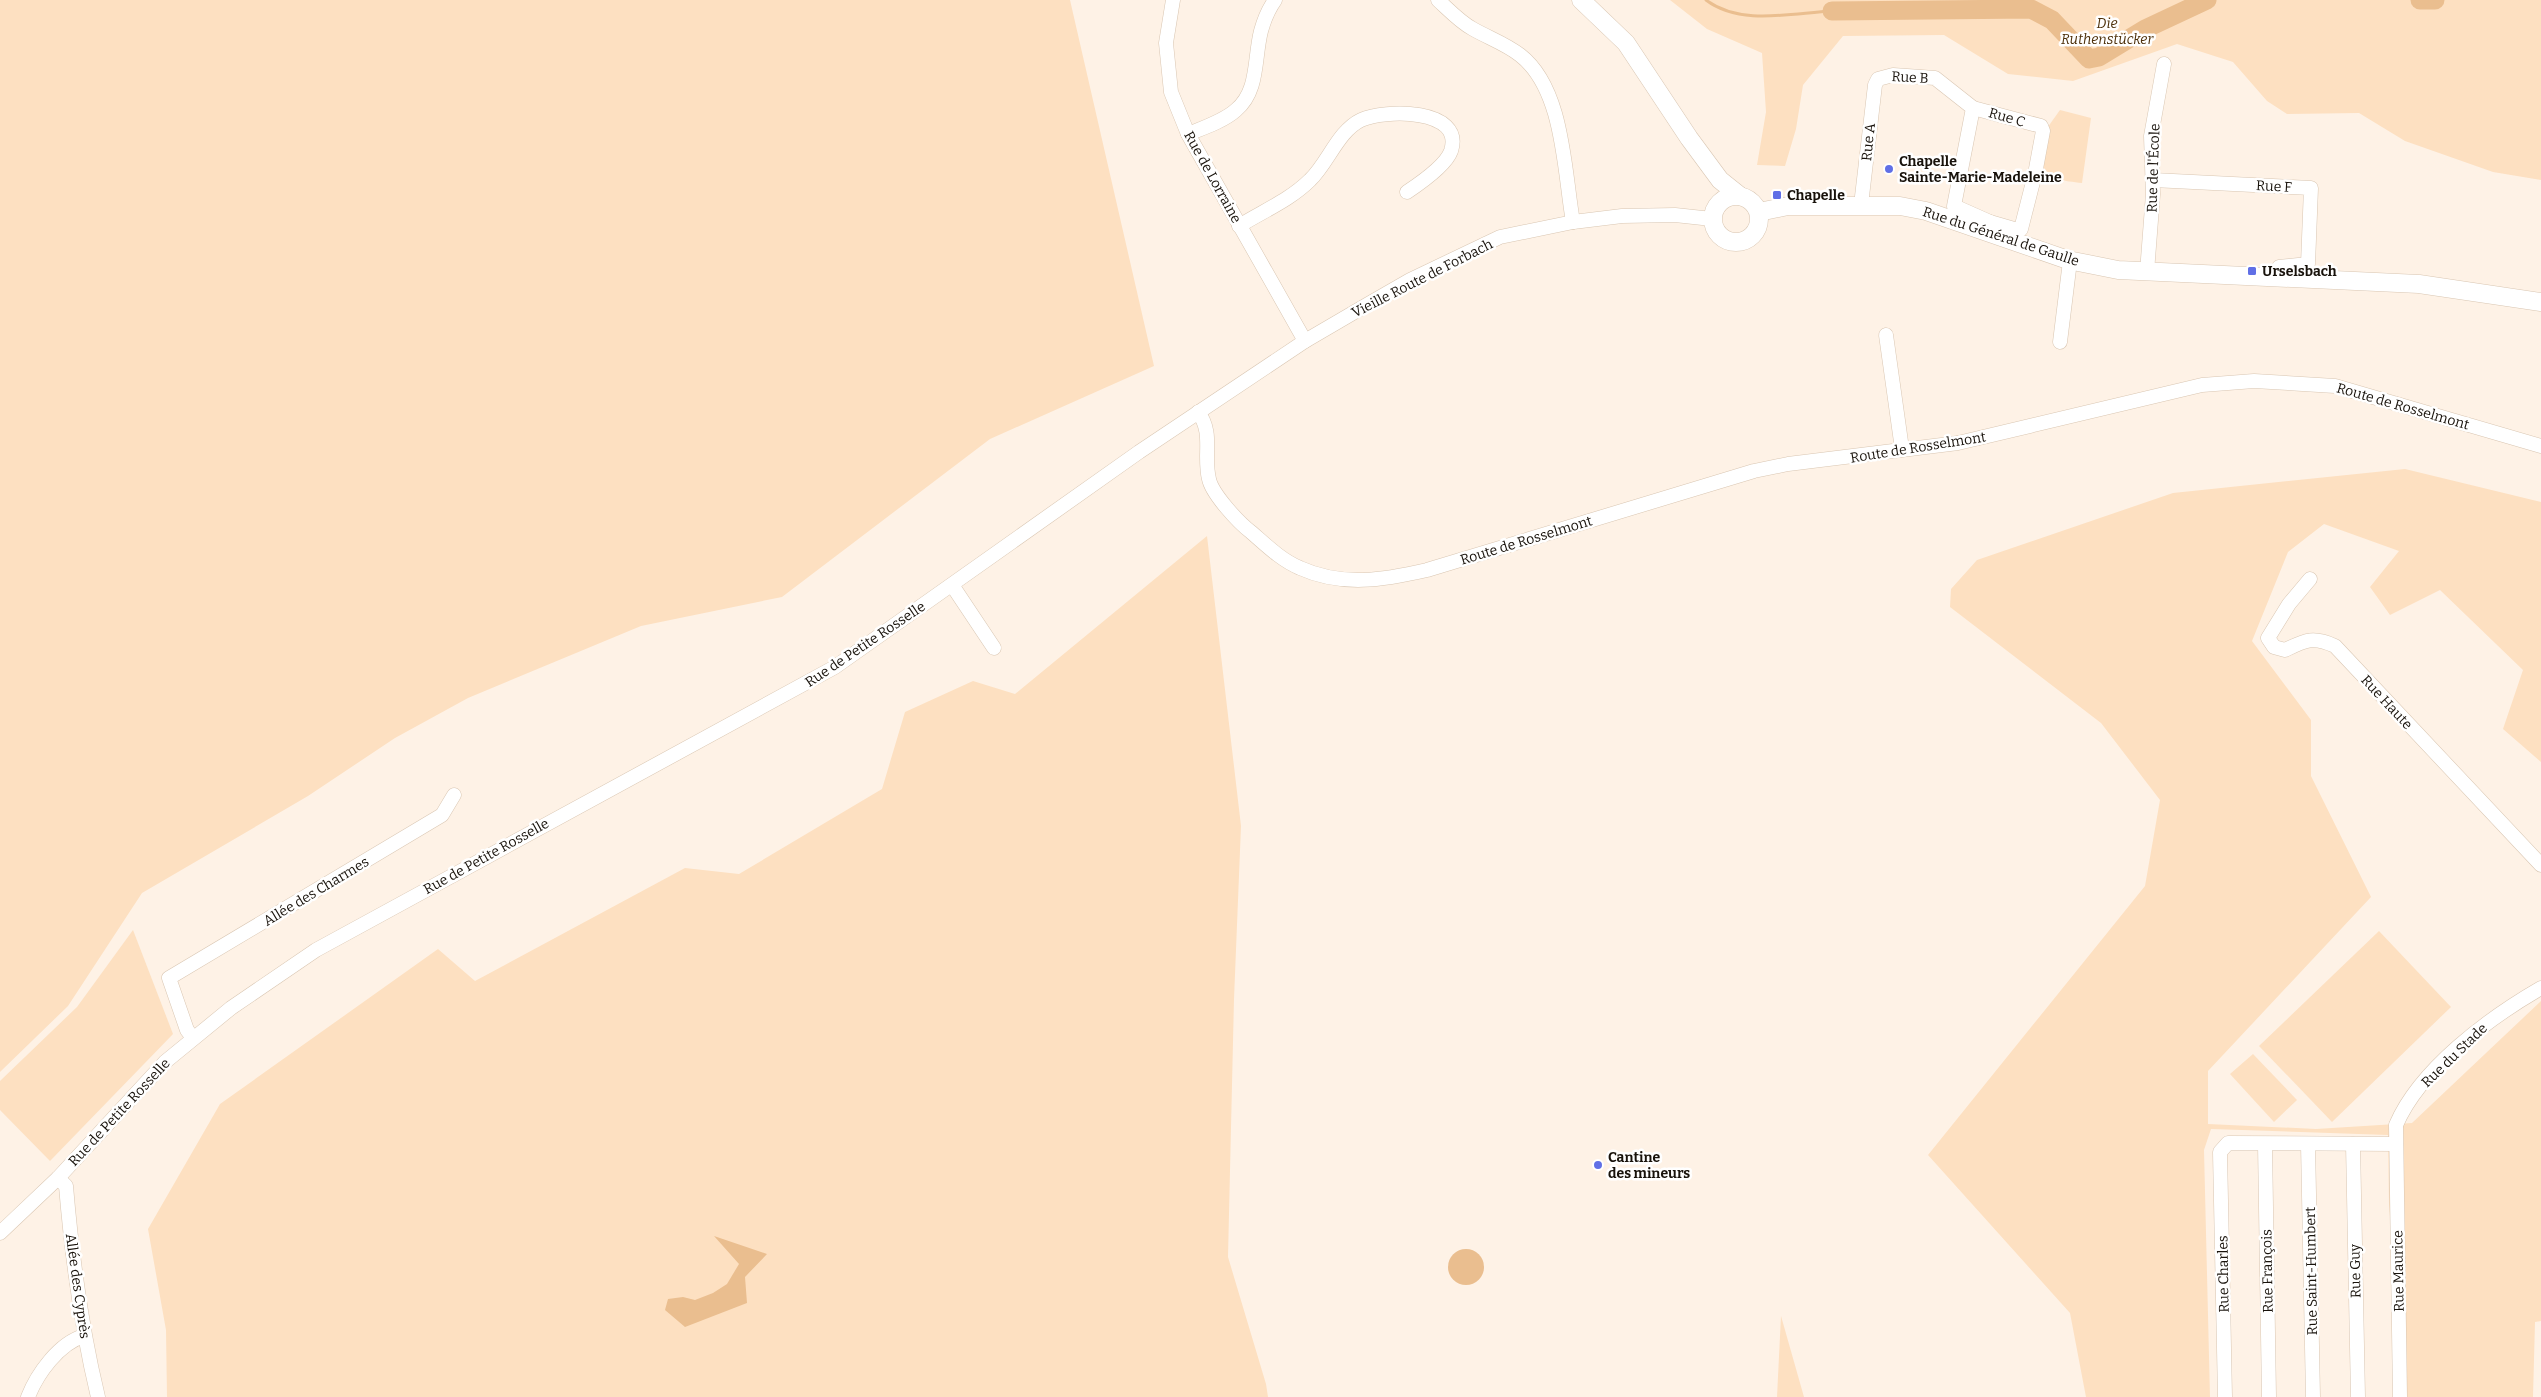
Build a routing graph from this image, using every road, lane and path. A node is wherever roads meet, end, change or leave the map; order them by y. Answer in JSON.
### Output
{"nodes":[{"id":1,"x":1173,"y":0,"type":"edge"},
{"id":2,"x":1275,"y":0,"type":"edge"},
{"id":3,"x":1438,"y":0,"type":"edge"},
{"id":4,"x":1581,"y":0,"type":"edge"},
{"id":5,"x":2164,"y":64,"type":"dead end"},
{"id":6,"x":1878,"y":79,"type":"joint"},
{"id":7,"x":1973,"y":108,"type":"junction"},
{"id":8,"x":1188,"y":134,"type":"junction"},
{"id":9,"x":1720,"y":180,"type":"junction"},
{"id":10,"x":2153,"y":180,"type":"junction"},
{"id":11,"x":1407,"y":192,"type":"dead end"},
{"id":12,"x":1740,"y":196,"type":"junction"},
{"id":13,"x":1720,"y":202,"type":"junction"},
{"id":14,"x":1861,"y":205,"type":"junction"},
{"id":15,"x":1759,"y":212,"type":"junction"},
{"id":16,"x":1712,"y":219,"type":"junction"},
{"id":17,"x":1573,"y":222,"type":"junction"},
{"id":18,"x":1239,"y":226,"type":"junction"},
{"id":19,"x":1988,"y":227,"type":"junction"},
{"id":20,"x":2070,"y":261,"type":"junction"},
{"id":21,"x":2147,"y":272,"type":"junction"},
{"id":22,"x":2279,"y":278,"type":"junction"},
{"id":23,"x":2541,"y":302,"type":"edge"},
{"id":24,"x":1886,"y":336,"type":"dead end"},
{"id":25,"x":1305,"y":341,"type":"junction"},
{"id":26,"x":2060,"y":342,"type":"dead end"},
{"id":27,"x":1198,"y":412,"type":"junction"},
{"id":28,"x":2541,"y":446,"type":"edge"},
{"id":29,"x":1902,"y":450,"type":"junction"},
{"id":30,"x":1139,"y":452,"type":"joint"},
{"id":31,"x":2310,"y":579,"type":"dead end"},
{"id":32,"x":952,"y":585,"type":"junction"},
{"id":33,"x":994,"y":648,"type":"dead end"},
{"id":34,"x":454,"y":795,"type":"dead end"},
{"id":35,"x":2541,"y":865,"type":"edge"},
{"id":36,"x":2541,"y":988,"type":"edge"},
{"id":37,"x":193,"y":1038,"type":"junction"},
{"id":38,"x":2265,"y":1144,"type":"junction"},
{"id":39,"x":2308,"y":1144,"type":"junction"},
{"id":40,"x":2353,"y":1144,"type":"junction"},
{"id":41,"x":2396,"y":1144,"type":"junction"},
{"id":42,"x":58,"y":1178,"type":"junction"},
{"id":43,"x":0,"y":1233,"type":"edge"},
{"id":44,"x":84,"y":1336,"type":"junction"},
{"id":45,"x":28,"y":1397,"type":"edge"},
{"id":46,"x":98,"y":1397,"type":"edge"},
{"id":47,"x":2225,"y":1397,"type":"edge"},
{"id":48,"x":2269,"y":1397,"type":"edge"},
{"id":49,"x":2313,"y":1397,"type":"edge"},
{"id":50,"x":2358,"y":1397,"type":"edge"},
{"id":51,"x":2400,"y":1397,"type":"edge"}],
"edges":[{"from":1,"to":8,"type":"street","name":"Rue de Lorraine"},
{"from":2,"to":8,"type":"street"},
{"from":3,"to":17,"type":"street"},
{"from":4,"to":9,"type":"main road"},
{"from":5,"to":10,"type":"street","name":"Rue de l'École"},
{"from":6,"to":7,"type":"street","name":"Rue B"},
{"from":6,"to":14,"type":"street","name":"Rue A"},
{"from":7,"to":19,"type":"street"},
{"from":7,"to":19,"type":"street","name":"Rue C"},
{"from":8,"to":18,"type":"street","name":"Rue de Lorraine"},
{"from":9,"to":12,"type":"main road"},
{"from":9,"to":13,"type":"main road"},
{"from":10,"to":21,"type":"street","name":"Rue de l'École"},
{"from":10,"to":22,"type":"street","name":"Rue F"},
{"from":11,"to":18,"type":"street"},
{"from":12,"to":13,"type":"main road"},
{"from":12,"to":15,"type":"main road"},
{"from":13,"to":16,"type":"main road"},
{"from":14,"to":15,"type":"main road","name":"Rue du Général de Gaulle"},
{"from":14,"to":19,"type":"main road","name":"Rue du Général de Gaulle"},
{"from":15,"to":16,"type":"main road"},
{"from":16,"to":17,"type":"street","name":"Vieille Route de Forbach"},
{"from":17,"to":25,"type":"street","name":"Vieille Route de Forbach"},
{"from":18,"to":25,"type":"street","name":"Rue de Lorraine"},
{"from":19,"to":20,"type":"main road","name":"Rue du Général de Gaulle"},
{"from":20,"to":21,"type":"main road","name":"Rue du Général de Gaulle"},
{"from":20,"to":26,"type":"street"},
{"from":21,"to":22,"type":"main road","name":"Rue du Général de Gaulle"},
{"from":22,"to":23,"type":"main road","name":"Rue du Général de Gaulle"},
{"from":24,"to":29,"type":"street"},
{"from":25,"to":27,"type":"street","name":"Vieille Route de Forbach"},
{"from":27,"to":29,"type":"street","name":"Route de Rosselmont"},
{"from":27,"to":30,"type":"street","name":"Vieille Route de Forbach"},
{"from":28,"to":29,"type":"street","name":"Route de Rosselmont"},
{"from":30,"to":32,"type":"street","name":"Rue de Petite Rosselle"},
{"from":31,"to":35,"type":"street","name":"Rue Haute"},
{"from":32,"to":33,"type":"street"},
{"from":32,"to":37,"type":"street","name":"Rue de Petite Rosselle"},
{"from":34,"to":37,"type":"street","name":"Allée des Charmes"},
{"from":36,"to":41,"type":"street","name":"Rue du Stade"},
{"from":37,"to":42,"type":"street","name":"Rue de Petite Rosselle"},
{"from":38,"to":39,"type":"street"},
{"from":38,"to":47,"type":"street","name":"Rue Charles"},
{"from":38,"to":48,"type":"street","name":"Rue François"},
{"from":39,"to":40,"type":"street"},
{"from":39,"to":49,"type":"street","name":"Rue Saint-Humbert"},
{"from":40,"to":41,"type":"street"},
{"from":40,"to":50,"type":"street","name":"Rue Guy"},
{"from":41,"to":51,"type":"street","name":"Rue Maurice"},
{"from":42,"to":43,"type":"street","name":"Rue de Petite Rosselle"},
{"from":42,"to":44,"type":"street","name":"Allée des Cyprès"},
{"from":44,"to":45,"type":"street"},
{"from":44,"to":46,"type":"street","name":"Allée des Cyprès"}]}
